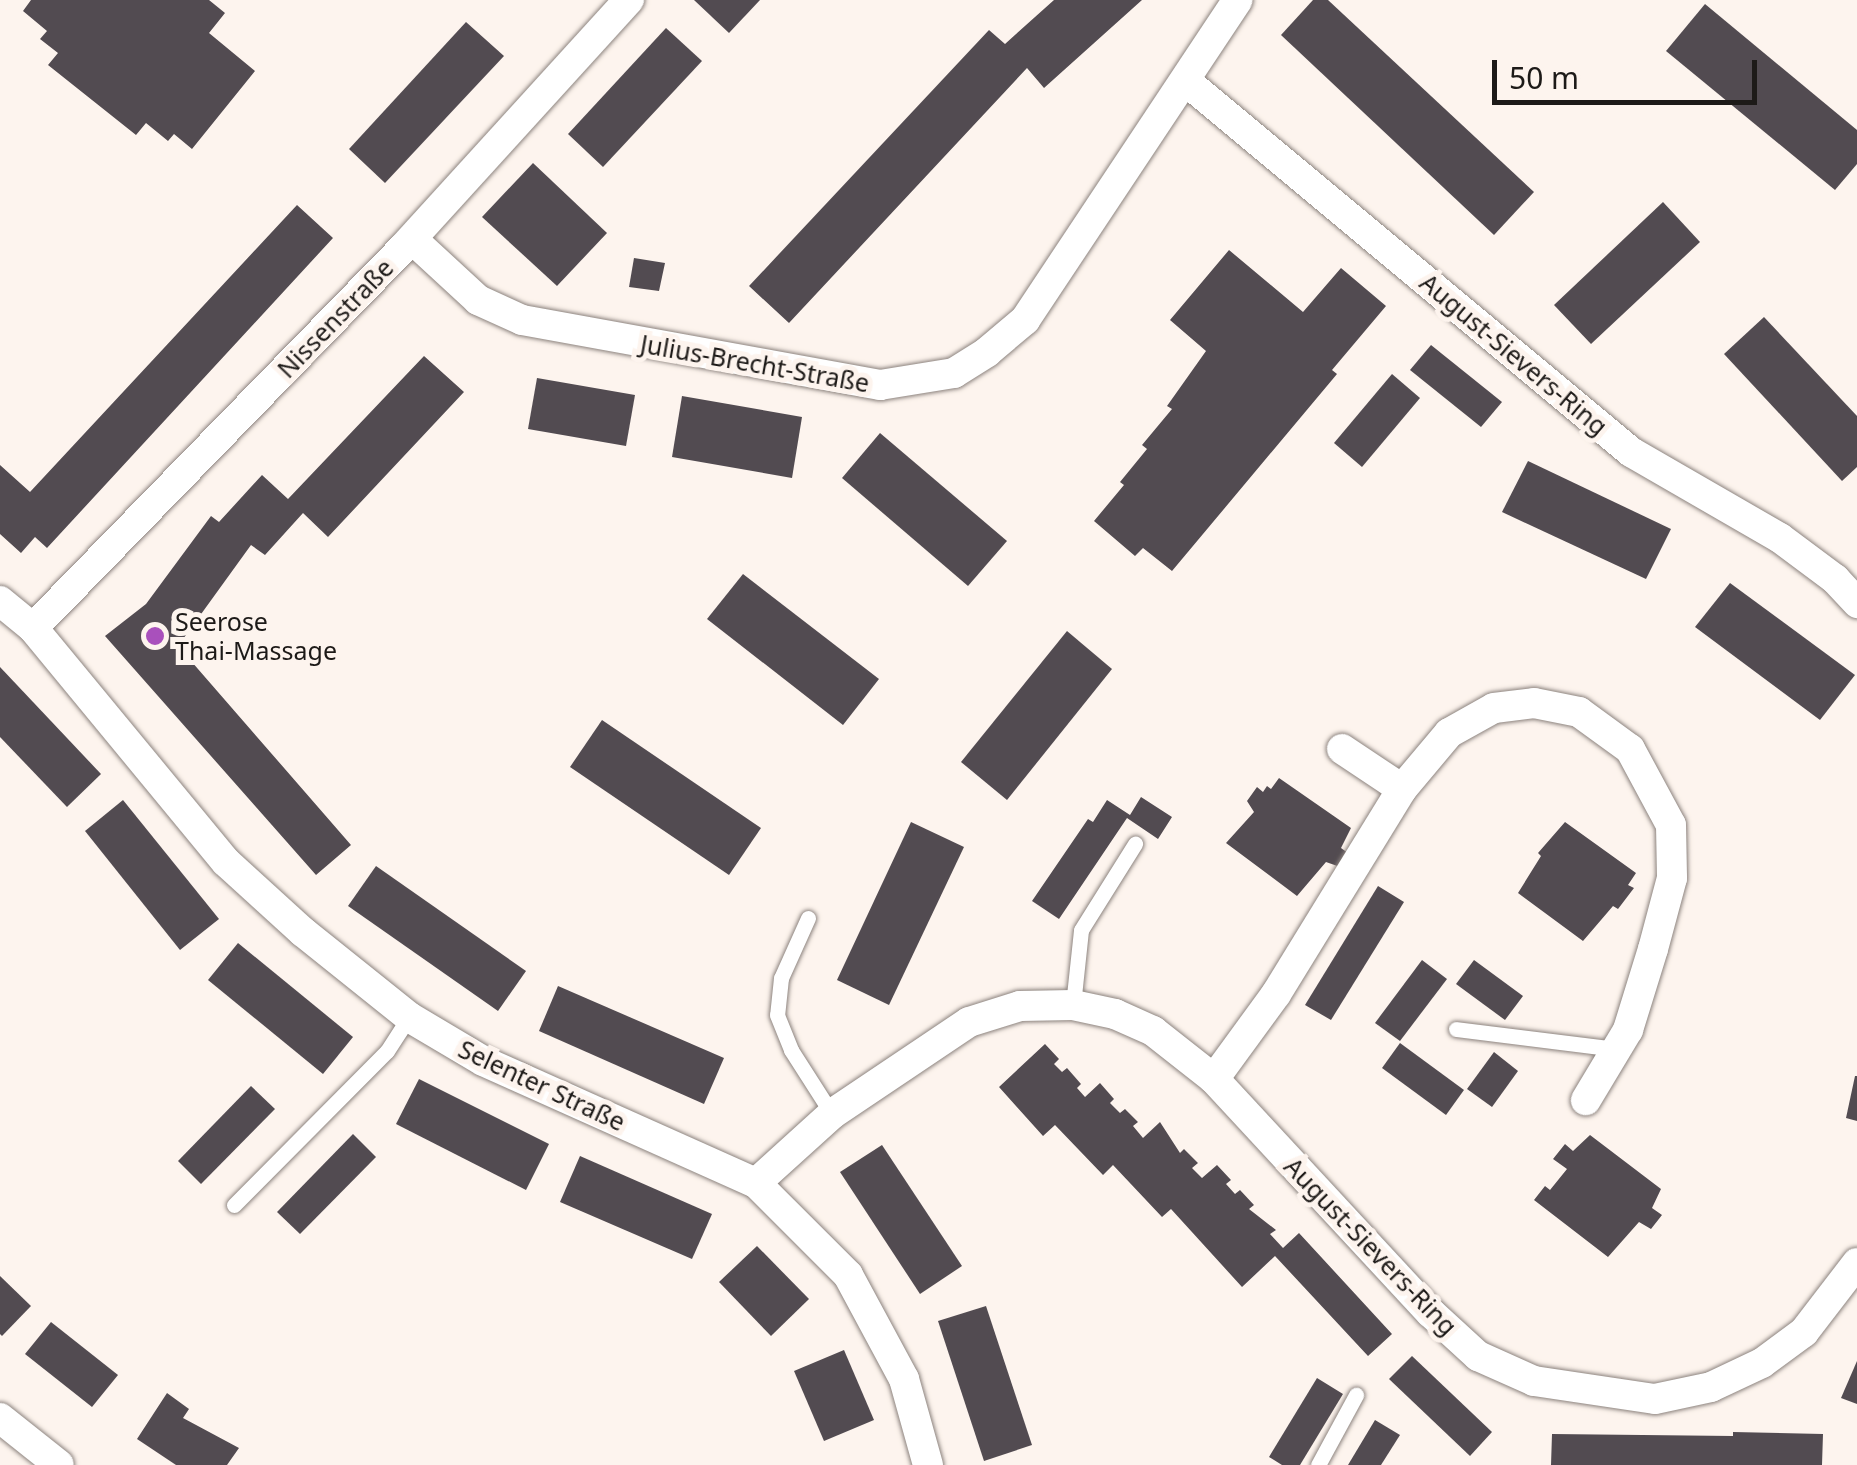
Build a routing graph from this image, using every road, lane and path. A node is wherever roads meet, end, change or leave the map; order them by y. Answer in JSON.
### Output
{"nodes":[{"id":1,"x":629,"y":0,"type":"edge"},
{"id":2,"x":1238,"y":0,"type":"edge"},
{"id":3,"x":1187,"y":82,"type":"junction"},
{"id":4,"x":412,"y":239,"type":"junction"},
{"id":5,"x":0,"y":601,"type":"edge"},
{"id":6,"x":1857,"y":603,"type":"edge"},
{"id":7,"x":33,"y":628,"type":"junction"},
{"id":8,"x":1342,"y":749,"type":"dead end"},
{"id":9,"x":1402,"y":789,"type":"junction"},
{"id":10,"x":1134,"y":844,"type":"dead end"},
{"id":11,"x":808,"y":918,"type":"dead end"},
{"id":12,"x":1074,"y":1005,"type":"junction"},
{"id":13,"x":409,"y":1017,"type":"junction"},
{"id":14,"x":1456,"y":1028,"type":"dead end"},
{"id":15,"x":1617,"y":1049,"type":"junction"},
{"id":16,"x":1214,"y":1079,"type":"junction"},
{"id":17,"x":1586,"y":1100,"type":"dead end"},
{"id":18,"x":832,"y":1114,"type":"junction"},
{"id":19,"x":756,"y":1183,"type":"junction"},
{"id":20,"x":234,"y":1205,"type":"dead end"},
{"id":21,"x":1857,"y":1263,"type":"edge"},
{"id":22,"x":1356,"y":1395,"type":"dead end"},
{"id":23,"x":0,"y":1418,"type":"edge"},
{"id":24,"x":59,"y":1465,"type":"edge"},
{"id":25,"x":928,"y":1465,"type":"edge"},
{"id":26,"x":1318,"y":1465,"type":"edge"}],
"edges":[{"from":1,"to":4,"type":"street","name":"Nissenstraße"},
{"from":2,"to":3,"type":"street","name":"Julius-Brecht-Straße"},
{"from":3,"to":4,"type":"street","name":"Julius-Brecht-Straße"},
{"from":3,"to":6,"type":"street","name":"August-Sievers-Ring"},
{"from":4,"to":7,"type":"street","name":"Nissenstraße"},
{"from":5,"to":7,"type":"street","name":"Selenter Straße"},
{"from":7,"to":13,"type":"street","name":"Selenter Straße"},
{"from":8,"to":9,"type":"street"},
{"from":9,"to":15,"type":"street"},
{"from":9,"to":16,"type":"street"},
{"from":10,"to":12,"type":"lane"},
{"from":11,"to":18,"type":"lane"},
{"from":12,"to":16,"type":"street","name":"August-Sievers-Ring"},
{"from":12,"to":18,"type":"street","name":"August-Sievers-Ring"},
{"from":13,"to":19,"type":"street","name":"Selenter Straße"},
{"from":13,"to":20,"type":"lane"},
{"from":14,"to":15,"type":"lane"},
{"from":15,"to":17,"type":"street"},
{"from":16,"to":21,"type":"street","name":"August-Sievers-Ring"},
{"from":18,"to":19,"type":"street","name":"August-Sievers-Ring"},
{"from":19,"to":25,"type":"street","name":"Selenter Straße"},
{"from":22,"to":26,"type":"lane"},
{"from":23,"to":24,"type":"street"}]}
